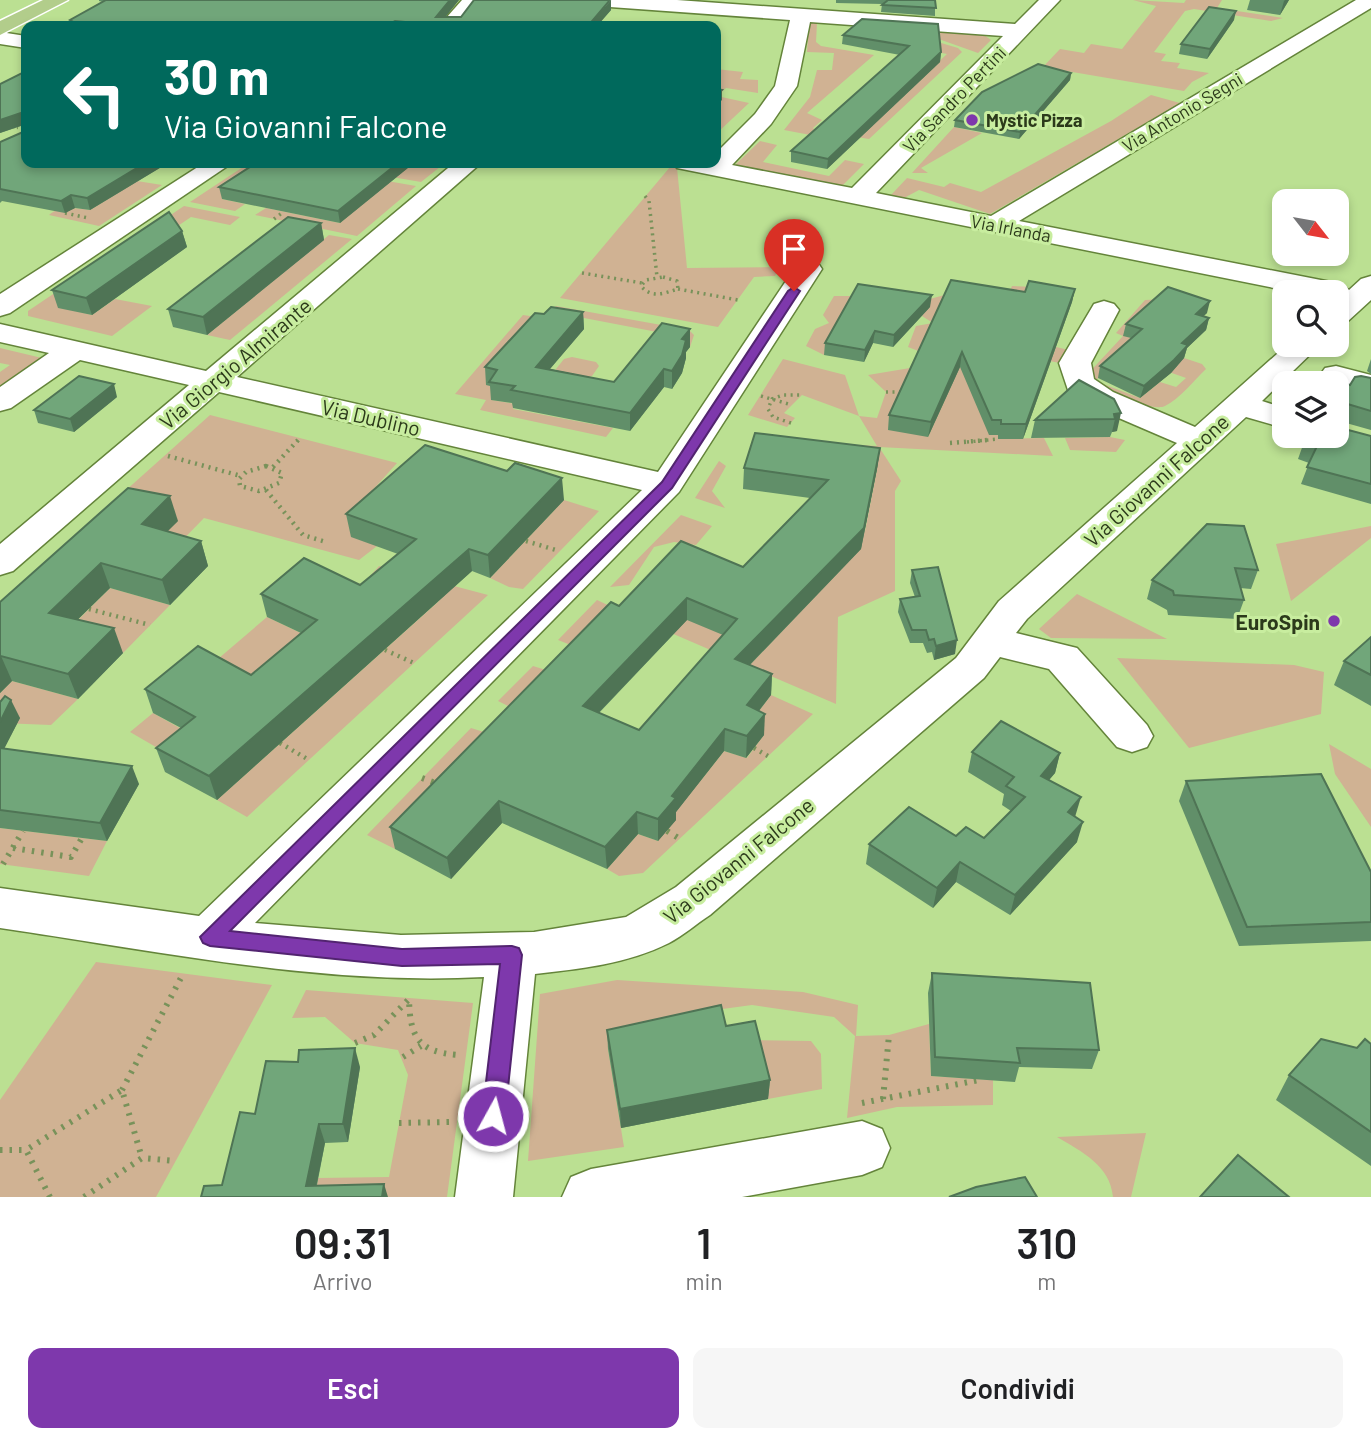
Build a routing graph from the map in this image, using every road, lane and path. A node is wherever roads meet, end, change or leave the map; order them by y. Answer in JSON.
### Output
{"nodes":[{"id":1,"x":58,"y":0,"type":"edge"},
{"id":2,"x":473,"y":0,"type":"edge"},
{"id":3,"x":596,"y":0,"type":"edge"},
{"id":4,"x":1051,"y":0,"type":"edge"},
{"id":5,"x":1370,"y":0,"type":"edge"},
{"id":6,"x":801,"y":14,"type":"junction"},
{"id":7,"x":454,"y":21,"type":"edge"},
{"id":8,"x":3,"y":27,"type":"edge"},
{"id":9,"x":1020,"y":31,"type":"junction"},
{"id":10,"x":21,"y":39,"type":"edge"},
{"id":11,"x":15,"y":119,"type":"edge"},
{"id":12,"x":1,"y":126,"type":"edge"},
{"id":13,"x":18,"y":128,"type":"edge"},
{"id":14,"x":721,"y":163,"type":"edge"},
{"id":15,"x":211,"y":168,"type":"edge"},
{"id":16,"x":463,"y":168,"type":"edge"},
{"id":17,"x":710,"y":168,"type":"edge"},
{"id":18,"x":715,"y":169,"type":"joint"},
{"id":19,"x":645,"y":197,"type":"dead end"},
{"id":20,"x":858,"y":197,"type":"junction"},
{"id":21,"x":86,"y":209,"type":"edge"},
{"id":22,"x":283,"y":212,"type":"edge"},
{"id":23,"x":77,"y":216,"type":"edge"},
{"id":24,"x":274,"y":219,"type":"dead end"},
{"id":25,"x":994,"y":225,"type":"junction"},
{"id":26,"x":808,"y":269,"type":"dead end"},
{"id":27,"x":582,"y":273,"type":"dead end"},
{"id":28,"x":657,"y":277,"type":"junction"},
{"id":29,"x":1272,"y":281,"type":"edge"},
{"id":30,"x":642,"y":283,"type":"junction"},
{"id":31,"x":678,"y":289,"type":"junction"},
{"id":32,"x":738,"y":300,"type":"dead end"},
{"id":33,"x":0,"y":307,"type":"edge"},
{"id":34,"x":1104,"y":310,"type":"dead end"},
{"id":35,"x":0,"y":333,"type":"edge"},
{"id":36,"x":75,"y":349,"type":"junction"},
{"id":37,"x":1292,"y":357,"type":"edge"},
{"id":38,"x":1349,"y":379,"type":"edge"},
{"id":39,"x":214,"y":381,"type":"junction"},
{"id":40,"x":1371,"y":385,"type":"edge"},
{"id":41,"x":886,"y":392,"type":"dead end"},
{"id":42,"x":905,"y":392,"type":"edge"},
{"id":43,"x":760,"y":395,"type":"dead end"},
{"id":44,"x":802,"y":395,"type":"dead end"},
{"id":45,"x":772,"y":399,"type":"junction"},
{"id":46,"x":0,"y":401,"type":"edge"},
{"id":47,"x":1239,"y":404,"type":"junction"},
{"id":48,"x":792,"y":405,"type":"dead end"},
{"id":49,"x":1272,"y":414,"type":"edge"},
{"id":50,"x":791,"y":423,"type":"dead end"},
{"id":51,"x":300,"y":438,"type":"dead end"},
{"id":52,"x":999,"y":439,"type":"edge"},
{"id":53,"x":1200,"y":441,"type":"junction"},
{"id":54,"x":950,"y":443,"type":"dead end"},
{"id":55,"x":165,"y":455,"type":"dead end"},
{"id":56,"x":273,"y":467,"type":"junction"},
{"id":57,"x":242,"y":476,"type":"junction"},
{"id":58,"x":667,"y":485,"type":"junction"},
{"id":59,"x":267,"y":490,"type":"junction"},
{"id":60,"x":526,"y":541,"type":"edge"},
{"id":61,"x":326,"y":542,"type":"dead end"},
{"id":62,"x":560,"y":551,"type":"dead end"},
{"id":63,"x":0,"y":563,"type":"edge"},
{"id":64,"x":89,"y":609,"type":"dead end"},
{"id":65,"x":150,"y":625,"type":"dead end"},
{"id":66,"x":990,"y":641,"type":"junction"},
{"id":67,"x":385,"y":650,"type":"edge"},
{"id":68,"x":414,"y":663,"type":"dead end"},
{"id":69,"x":1132,"y":736,"type":"dead end"},
{"id":70,"x":280,"y":743,"type":"edge"},
{"id":71,"x":754,"y":748,"type":"edge"},
{"id":72,"x":768,"y":756,"type":"dead end"},
{"id":73,"x":309,"y":760,"type":"dead end"},
{"id":74,"x":422,"y":778,"type":"dead end"},
{"id":75,"x":442,"y":786,"type":"edge"},
{"id":76,"x":23,"y":831,"type":"edge"},
{"id":77,"x":667,"y":831,"type":"edge"},
{"id":78,"x":82,"y":838,"type":"edge"},
{"id":79,"x":680,"y":838,"type":"dead end"},
{"id":80,"x":13,"y":848,"type":"junction"},
{"id":81,"x":3,"y":864,"type":"dead end"},
{"id":82,"x":0,"y":908,"type":"edge"},
{"id":83,"x":210,"y":937,"type":"junction"},
{"id":84,"x":512,"y":955,"type":"junction"},
{"id":85,"x":183,"y":974,"type":"dead end"},
{"id":86,"x":889,"y":1035,"type":"dead end"},
{"id":87,"x":355,"y":1043,"type":"dead end"},
{"id":88,"x":421,"y":1046,"type":"junction"},
{"id":89,"x":466,"y":1055,"type":"dead end"},
{"id":90,"x":403,"y":1057,"type":"dead end"},
{"id":91,"x":979,"y":1080,"type":"edge"},
{"id":92,"x":122,"y":1090,"type":"junction"},
{"id":93,"x":864,"y":1118,"type":"junction"},
{"id":94,"x":457,"y":1121,"type":"dead end"},
{"id":95,"x":400,"y":1123,"type":"dead end"},
{"id":96,"x":0,"y":1150,"type":"edge"},
{"id":97,"x":26,"y":1150,"type":"junction"},
{"id":98,"x":142,"y":1158,"type":"junction"},
{"id":99,"x":176,"y":1161,"type":"dead end"},
{"id":100,"x":50,"y":1197,"type":"edge"},
{"id":101,"x":84,"y":1197,"type":"edge"},
{"id":102,"x":484,"y":1197,"type":"edge"},
{"id":103,"x":591,"y":1197,"type":"edge"}],
"edges":[{"from":1,"to":8,"type":"main road"},
{"from":2,"to":7,"type":"street"},
{"from":3,"to":6,"type":"street"},
{"from":4,"to":9,"type":"street","name":"Via Sandro Pertini"},
{"from":5,"to":25,"type":"street","name":"Via Antonio Segni"},
{"from":6,"to":9,"type":"street"},
{"from":6,"to":14,"type":"street"},
{"from":8,"to":10,"type":"street"},
{"from":9,"to":20,"type":"street","name":"Via Sandro Pertini"},
{"from":11,"to":12,"type":"path"},
{"from":12,"to":13,"type":"path"},
{"from":15,"to":33,"type":"street"},
{"from":16,"to":39,"type":"street","name":"Via Giorgio Almirante"},
{"from":17,"to":18,"type":"street","name":"Via Irlanda"},
{"from":18,"to":20,"type":"street","name":"Via Irlanda"},
{"from":19,"to":28,"type":"path"},
{"from":20,"to":25,"type":"street","name":"Via Irlanda"},
{"from":21,"to":23,"type":"path"},
{"from":22,"to":24,"type":"path"},
{"from":25,"to":29,"type":"street","name":"Via Irlanda"},
{"from":26,"to":58,"type":"street"},
{"from":27,"to":30,"type":"path"},
{"from":28,"to":30,"type":"path"},
{"from":28,"to":31,"type":"path"},
{"from":30,"to":31,"type":"path"},
{"from":31,"to":32,"type":"path"},
{"from":34,"to":53,"type":"street"},
{"from":35,"to":36,"type":"street","name":"Via Dublino"},
{"from":36,"to":39,"type":"street","name":"Via Dublino"},
{"from":36,"to":46,"type":"street"},
{"from":37,"to":47,"type":"street","name":"Via Giovanni Falcone"},
{"from":38,"to":40,"type":"street"},
{"from":39,"to":58,"type":"street","name":"Via Dublino"},
{"from":39,"to":63,"type":"street","name":"Via Giorgio Almirante"},
{"from":41,"to":42,"type":"path"},
{"from":43,"to":45,"type":"path"},
{"from":44,"to":45,"type":"path"},
{"from":45,"to":48,"type":"path"},
{"from":45,"to":50,"type":"path"},
{"from":47,"to":49,"type":"street"},
{"from":47,"to":53,"type":"street","name":"Via Giovanni Falcone"},
{"from":51,"to":56,"type":"path"},
{"from":52,"to":54,"type":"path"},
{"from":53,"to":66,"type":"street","name":"Via Giovanni Falcone"},
{"from":55,"to":57,"type":"path"},
{"from":56,"to":57,"type":"path"},
{"from":56,"to":59,"type":"path"},
{"from":57,"to":59,"type":"path"},
{"from":58,"to":83,"type":"street"},
{"from":59,"to":61,"type":"path"},
{"from":60,"to":62,"type":"path"},
{"from":64,"to":65,"type":"path"},
{"from":66,"to":69,"type":"street"},
{"from":66,"to":84,"type":"street","name":"Via Giovanni Falcone"},
{"from":67,"to":68,"type":"path"},
{"from":70,"to":73,"type":"path"},
{"from":71,"to":72,"type":"path"},
{"from":74,"to":75,"type":"path"},
{"from":76,"to":80,"type":"path"},
{"from":77,"to":79,"type":"path"},
{"from":78,"to":80,"type":"path"},
{"from":80,"to":81,"type":"path"},
{"from":82,"to":83,"type":"street","name":"Via Giovanni Falcone"},
{"from":83,"to":84,"type":"street","name":"Via Giovanni Falcone"},
{"from":84,"to":102,"type":"street"},
{"from":85,"to":92,"type":"path"},
{"from":86,"to":93,"type":"path"},
{"from":87,"to":88,"type":"path"},
{"from":88,"to":89,"type":"path"},
{"from":88,"to":90,"type":"path"},
{"from":91,"to":93,"type":"path"},
{"from":92,"to":97,"type":"path"},
{"from":92,"to":98,"type":"path"},
{"from":93,"to":103,"type":"street"},
{"from":94,"to":95,"type":"path"},
{"from":96,"to":97,"type":"path"},
{"from":97,"to":100,"type":"path"},
{"from":98,"to":99,"type":"path"},
{"from":98,"to":101,"type":"path"}]}
